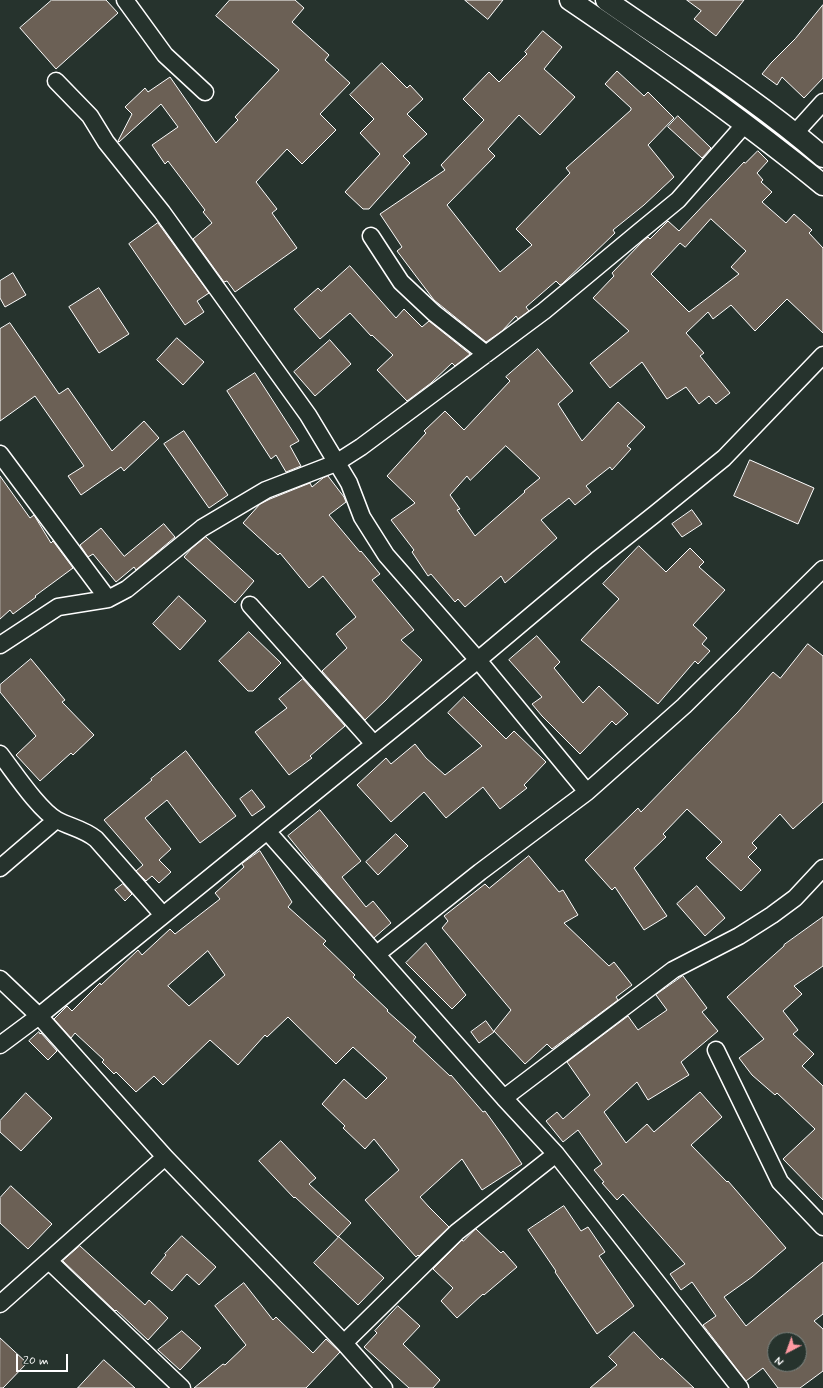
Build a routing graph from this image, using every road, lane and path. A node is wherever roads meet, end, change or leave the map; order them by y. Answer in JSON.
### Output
{"nodes":[{"id":1,"x":125,"y":0,"type":"edge"},
{"id":2,"x":570,"y":0,"type":"edge"},
{"id":3,"x":606,"y":0,"type":"edge"},
{"id":4,"x":56,"y":81,"type":"dead end"},
{"id":5,"x":205,"y":92,"type":"dead end"},
{"id":6,"x":823,"y":102,"type":"edge"},
{"id":7,"x":745,"y":124,"type":"junction"},
{"id":8,"x":796,"y":133,"type":"junction"},
{"id":9,"x":823,"y":157,"type":"edge"},
{"id":10,"x":823,"y":185,"type":"edge"},
{"id":11,"x":371,"y":236,"type":"dead end"},
{"id":12,"x":486,"y":354,"type":"junction"},
{"id":13,"x":823,"y":354,"type":"edge"},
{"id":14,"x":0,"y":454,"type":"edge"},
{"id":15,"x":336,"y":463,"type":"junction"},
{"id":16,"x":823,"y":569,"type":"edge"},
{"id":17,"x":108,"y":599,"type":"junction"},
{"id":18,"x":250,"y":605,"type":"dead end"},
{"id":19,"x":0,"y":645,"type":"edge"},
{"id":20,"x":478,"y":660,"type":"junction"},
{"id":21,"x":374,"y":744,"type":"junction"},
{"id":22,"x":0,"y":754,"type":"edge"},
{"id":23,"x":587,"y":792,"type":"junction"},
{"id":24,"x":56,"y":820,"type":"junction"},
{"id":25,"x":267,"y":831,"type":"junction"},
{"id":26,"x":0,"y":868,"type":"edge"},
{"id":27,"x":823,"y":868,"type":"edge"},
{"id":28,"x":163,"y":915,"type":"junction"},
{"id":29,"x":377,"y":954,"type":"junction"},
{"id":30,"x":0,"y":979,"type":"edge"},
{"id":31,"x":39,"y":1016,"type":"junction"},
{"id":32,"x":0,"y":1045,"type":"edge"},
{"id":33,"x":716,"y":1050,"type":"dead end"},
{"id":34,"x":504,"y":1098,"type":"junction"},
{"id":35,"x":556,"y":1154,"type":"junction"},
{"id":36,"x":165,"y":1157,"type":"junction"},
{"id":37,"x":823,"y":1227,"type":"edge"},
{"id":38,"x":49,"y":1261,"type":"junction"},
{"id":39,"x":0,"y":1304,"type":"edge"},
{"id":40,"x":344,"y":1343,"type":"junction"},
{"id":41,"x":182,"y":1388,"type":"edge"},
{"id":42,"x":384,"y":1388,"type":"edge"},
{"id":43,"x":740,"y":1388,"type":"edge"}],
"edges":[{"from":1,"to":5,"type":"street"},
{"from":2,"to":7,"type":"street"},
{"from":3,"to":8,"type":"street"},
{"from":4,"to":15,"type":"street"},
{"from":6,"to":8,"type":"street"},
{"from":7,"to":10,"type":"street"},
{"from":7,"to":12,"type":"street"},
{"from":8,"to":9,"type":"street"},
{"from":11,"to":12,"type":"street"},
{"from":12,"to":15,"type":"street"},
{"from":13,"to":20,"type":"street"},
{"from":14,"to":17,"type":"street"},
{"from":15,"to":17,"type":"street"},
{"from":15,"to":20,"type":"street"},
{"from":16,"to":23,"type":"street"},
{"from":17,"to":19,"type":"street"},
{"from":18,"to":21,"type":"street"},
{"from":20,"to":21,"type":"street"},
{"from":20,"to":23,"type":"street"},
{"from":21,"to":25,"type":"street"},
{"from":22,"to":24,"type":"street"},
{"from":23,"to":29,"type":"street"},
{"from":24,"to":26,"type":"street"},
{"from":24,"to":28,"type":"street"},
{"from":25,"to":28,"type":"street"},
{"from":25,"to":29,"type":"street"},
{"from":27,"to":34,"type":"street"},
{"from":28,"to":31,"type":"street"},
{"from":29,"to":34,"type":"street"},
{"from":30,"to":31,"type":"street"},
{"from":31,"to":32,"type":"street"},
{"from":31,"to":36,"type":"street"},
{"from":33,"to":37,"type":"street"},
{"from":34,"to":35,"type":"street"},
{"from":35,"to":40,"type":"street"},
{"from":35,"to":43,"type":"street"},
{"from":36,"to":38,"type":"street"},
{"from":36,"to":40,"type":"street"},
{"from":38,"to":39,"type":"street"},
{"from":38,"to":41,"type":"street"},
{"from":40,"to":42,"type":"street"}]}
